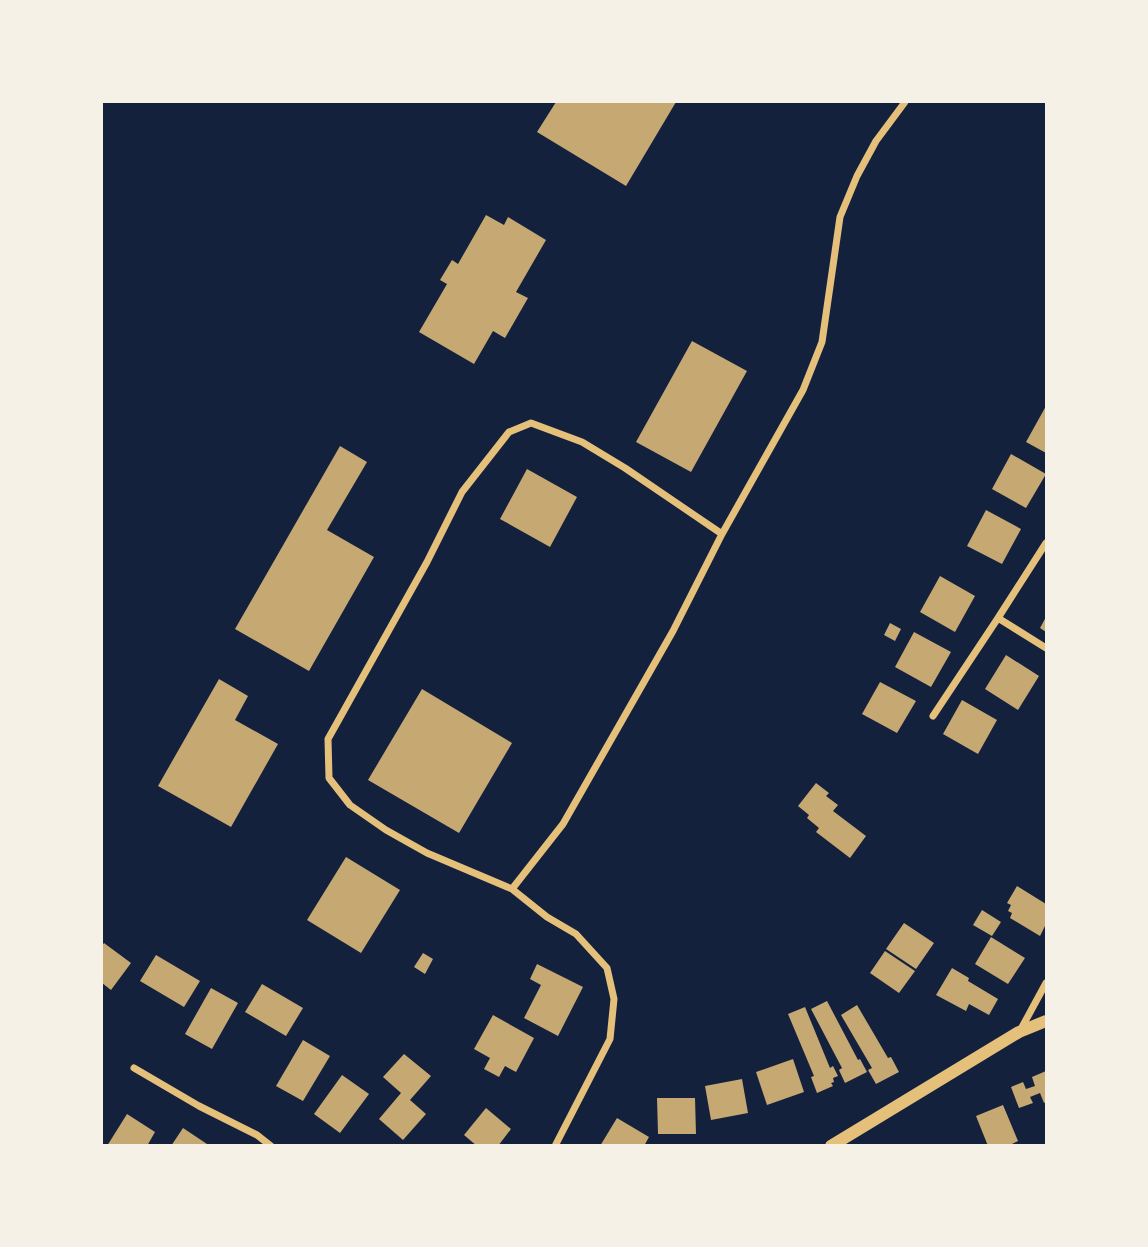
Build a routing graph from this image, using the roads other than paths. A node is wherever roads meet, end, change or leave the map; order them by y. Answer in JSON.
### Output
{"nodes":[{"id":1,"x":905,"y":102,"type":"edge"},
{"id":2,"x":722,"y":534,"type":"junction"},
{"id":3,"x":1046,"y":543,"type":"edge"},
{"id":4,"x":998,"y":618,"type":"junction"},
{"id":5,"x":1046,"y":648,"type":"edge"},
{"id":6,"x":933,"y":716,"type":"dead end"},
{"id":7,"x":512,"y":889,"type":"junction"},
{"id":8,"x":1046,"y":984,"type":"edge"},
{"id":9,"x":1046,"y":1021,"type":"edge"},
{"id":10,"x":1019,"y":1032,"type":"junction"},
{"id":11,"x":134,"y":1068,"type":"dead end"},
{"id":12,"x":271,"y":1146,"type":"edge"},
{"id":13,"x":555,"y":1146,"type":"edge"},
{"id":14,"x":831,"y":1146,"type":"edge"}],
"edges":[{"from":1,"to":2,"type":"street"},
{"from":2,"to":7,"type":"street"},
{"from":2,"to":7,"type":"street"},
{"from":3,"to":4,"type":"street"},
{"from":4,"to":5,"type":"street"},
{"from":4,"to":6,"type":"street"},
{"from":7,"to":13,"type":"street"},
{"from":8,"to":10,"type":"street"},
{"from":9,"to":10,"type":"street"},
{"from":10,"to":14,"type":"street"},
{"from":11,"to":12,"type":"street"}]}
